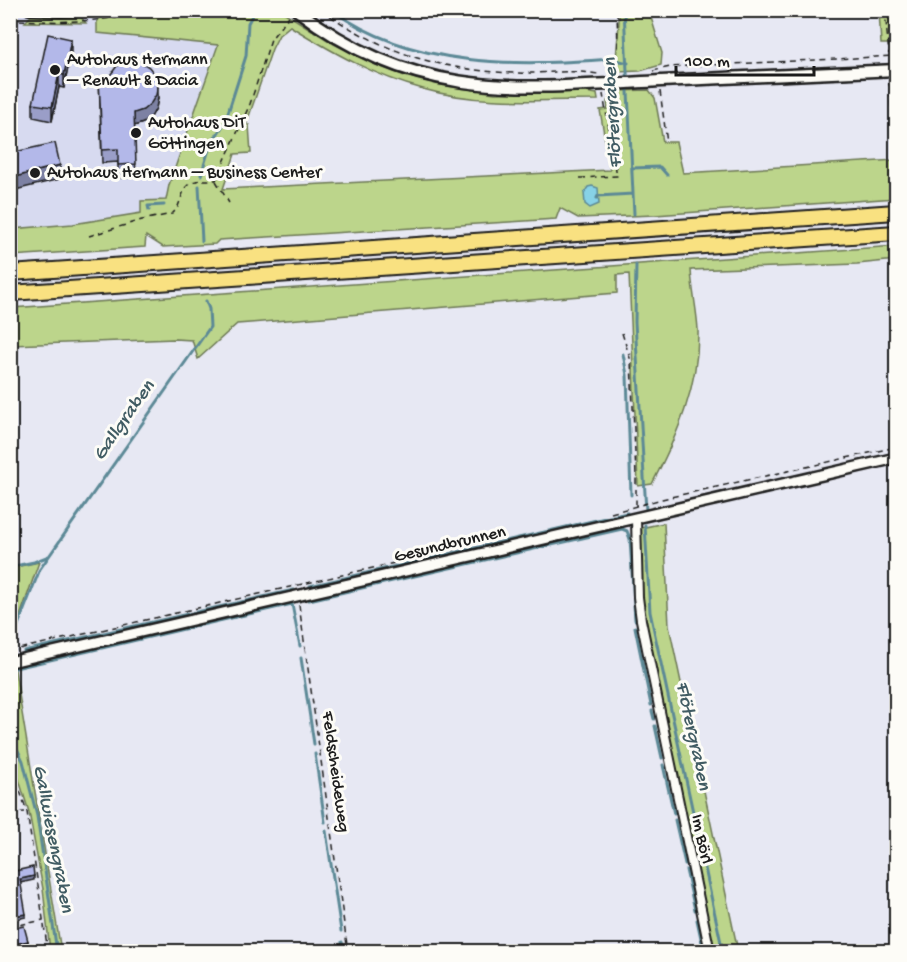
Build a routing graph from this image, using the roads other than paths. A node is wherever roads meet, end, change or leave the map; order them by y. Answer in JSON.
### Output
{"nodes":[{"id":1,"x":29,"y":10,"type":"edge"},
{"id":2,"x":97,"y":10,"type":"edge"},
{"id":3,"x":295,"y":10,"type":"edge"},
{"id":4,"x":897,"y":70,"type":"edge"},
{"id":5,"x":897,"y":212,"type":"edge"},
{"id":6,"x":897,"y":233,"type":"edge"},
{"id":7,"x":10,"y":273,"type":"edge"},
{"id":8,"x":10,"y":292,"type":"edge"},
{"id":9,"x":897,"y":458,"type":"edge"},
{"id":10,"x":636,"y":519,"type":"junction"},
{"id":11,"x":10,"y":662,"type":"edge"},
{"id":12,"x":710,"y":951,"type":"edge"}],
"edges":[{"from":1,"to":2,"type":"street"},
{"from":3,"to":4,"type":"main road"},
{"from":5,"to":7,"type":"highway"},
{"from":6,"to":8,"type":"highway"},
{"from":9,"to":10,"type":"street","name":"Gesundbrunnen"},
{"from":10,"to":11,"type":"street","name":"Gesundbrunnen"},
{"from":10,"to":12,"type":"street","name":"Im Börl"}]}
